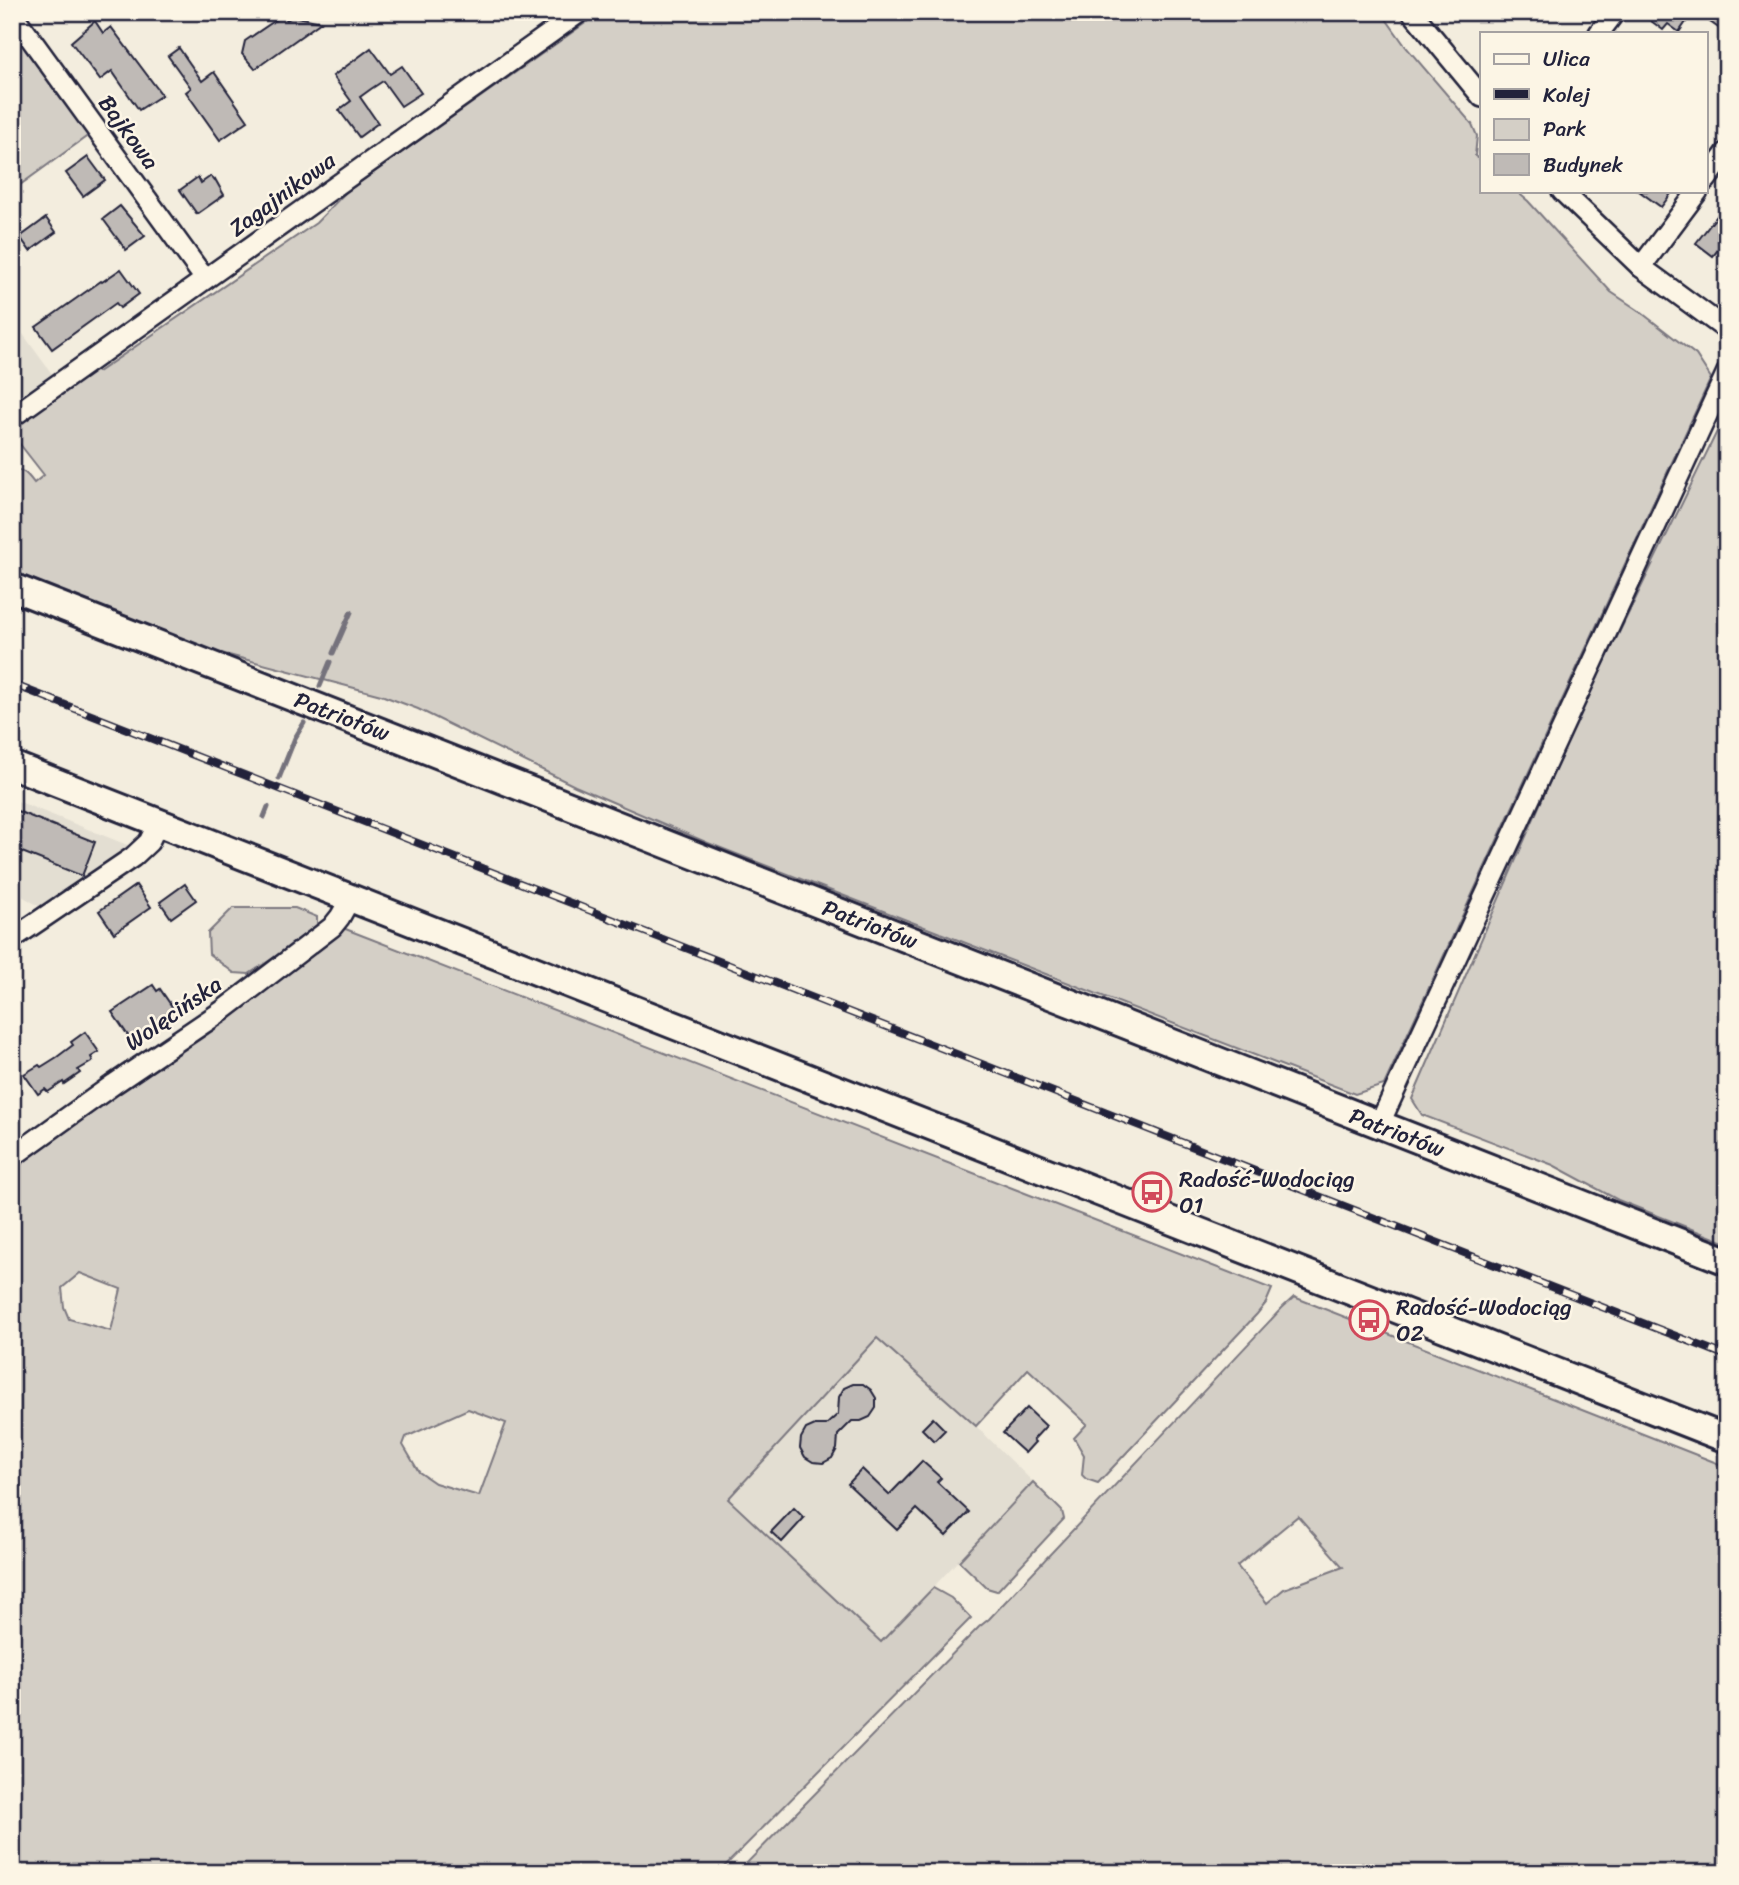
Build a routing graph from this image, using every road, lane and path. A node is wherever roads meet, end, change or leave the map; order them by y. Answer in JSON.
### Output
{"nodes":[{"id":1,"x":580,"y":12,"type":"edge"},
{"id":2,"x":1412,"y":12,"type":"edge"},
{"id":3,"x":1615,"y":12,"type":"edge"},
{"id":4,"x":14,"y":14,"type":"edge"},
{"id":5,"x":1600,"y":32,"type":"edge"},
{"id":6,"x":1480,"y":95,"type":"edge"},
{"id":7,"x":1727,"y":152,"type":"edge"},
{"id":8,"x":1708,"y":177,"type":"edge"},
{"id":9,"x":1563,"y":192,"type":"edge"},
{"id":10,"x":1697,"y":192,"type":"edge"},
{"id":11,"x":1642,"y":267,"type":"junction"},
{"id":12,"x":205,"y":279,"type":"junction"},
{"id":13,"x":1727,"y":330,"type":"edge"},
{"id":14,"x":1727,"y":372,"type":"edge"},
{"id":15,"x":12,"y":417,"type":"edge"},
{"id":16,"x":12,"y":587,"type":"edge"},
{"id":17,"x":12,"y":765,"type":"edge"},
{"id":18,"x":158,"y":823,"type":"junction"},
{"id":19,"x":350,"y":899,"type":"junction"},
{"id":20,"x":12,"y":939,"type":"edge"},
{"id":21,"x":1379,"y":1125,"type":"junction"},
{"id":22,"x":12,"y":1157,"type":"edge"},
{"id":23,"x":1727,"y":1261,"type":"edge"},
{"id":24,"x":1727,"y":1439,"type":"edge"}],
"edges":[{"from":1,"to":12,"type":"street","name":"Zagajnikowa"},
{"from":2,"to":6,"type":"street"},
{"from":3,"to":5,"type":"street"},
{"from":4,"to":12,"type":"street","name":"Bajkowa"},
{"from":7,"to":8,"type":"street"},
{"from":9,"to":11,"type":"street"},
{"from":10,"to":11,"type":"street"},
{"from":11,"to":13,"type":"street"},
{"from":12,"to":15,"type":"street","name":"Zagajnikowa"},
{"from":14,"to":21,"type":"street"},
{"from":16,"to":21,"type":"main road","name":"Patriotów"},
{"from":17,"to":18,"type":"main road"},
{"from":18,"to":19,"type":"main road"},
{"from":18,"to":20,"type":"street"},
{"from":19,"to":22,"type":"street","name":"Wolęcińska"},
{"from":19,"to":24,"type":"main road"},
{"from":21,"to":23,"type":"main road","name":"Patriotów"}]}
